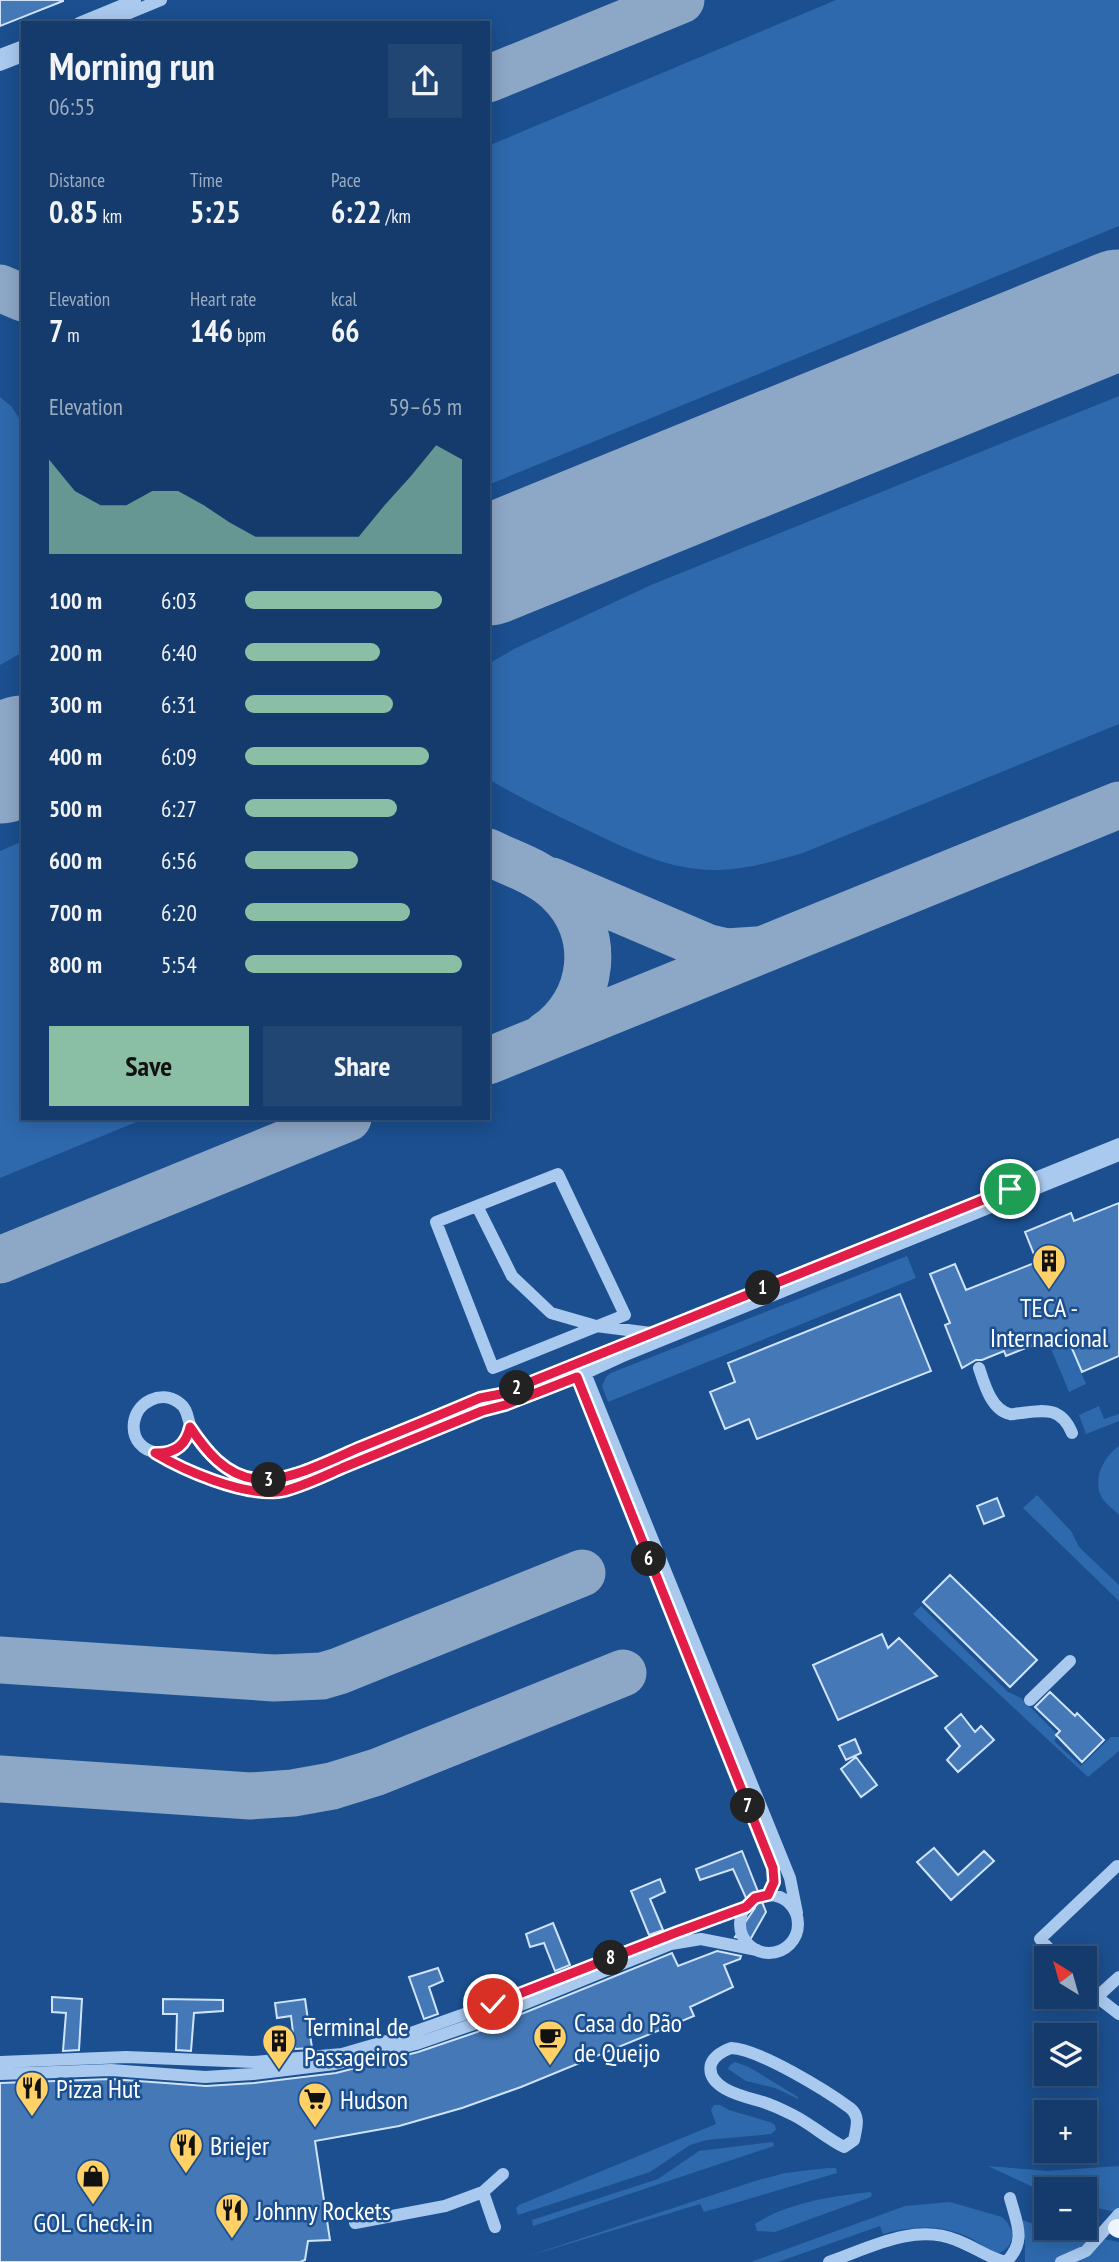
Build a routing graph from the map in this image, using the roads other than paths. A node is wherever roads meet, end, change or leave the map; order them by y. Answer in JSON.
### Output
{"nodes":[{"id":1,"x":135,"y":0,"type":"edge"},
{"id":2,"x":161,"y":0,"type":"edge"},
{"id":3,"x":84,"y":21,"type":"edge"},
{"id":4,"x":110,"y":21,"type":"edge"},
{"id":5,"x":21,"y":47,"type":"edge"},
{"id":6,"x":0,"y":55,"type":"edge"},
{"id":7,"x":21,"y":57,"type":"edge"},
{"id":8,"x":0,"y":65,"type":"edge"},
{"id":9,"x":1119,"y":1144,"type":"edge"},
{"id":10,"x":1119,"y":1155,"type":"edge"},
{"id":11,"x":477,"y":1206,"type":"junction"},
{"id":12,"x":596,"y":1326,"type":"junction"},
{"id":13,"x":651,"y":1334,"type":"junction"},
{"id":14,"x":979,"y":1368,"type":"dead end"},
{"id":15,"x":581,"y":1375,"type":"junction"},
{"id":16,"x":190,"y":1427,"type":"junction"},
{"id":17,"x":1072,"y":1433,"type":"dead end"},
{"id":18,"x":155,"y":1453,"type":"junction"},
{"id":19,"x":1070,"y":1661,"type":"dead end"},
{"id":20,"x":1030,"y":1700,"type":"dead end"},
{"id":21,"x":1117,"y":1866,"type":"dead end"},
{"id":22,"x":768,"y":1895,"type":"junction"},
{"id":23,"x":746,"y":1907,"type":"junction"},
{"id":24,"x":797,"y":1913,"type":"junction"},
{"id":25,"x":1047,"y":1946,"type":"edge"},
{"id":26,"x":757,"y":1950,"type":"junction"},
{"id":27,"x":1119,"y":1977,"type":"edge"},
{"id":28,"x":1097,"y":1997,"type":"joint"},
{"id":29,"x":1119,"y":2014,"type":"edge"},
{"id":30,"x":0,"y":2062,"type":"edge"},
{"id":31,"x":0,"y":2074,"type":"edge"},
{"id":32,"x":844,"y":2152,"type":"joint"},
{"id":33,"x":503,"y":2174,"type":"dead end"},
{"id":34,"x":482,"y":2192,"type":"junction"},
{"id":35,"x":1010,"y":2198,"type":"dead end"},
{"id":36,"x":355,"y":2223,"type":"dead end"},
{"id":37,"x":1118,"y":2225,"type":"edge"},
{"id":38,"x":495,"y":2227,"type":"dead end"},
{"id":39,"x":829,"y":2262,"type":"edge"},
{"id":40,"x":1061,"y":2262,"type":"edge"}],
"edges":[{"from":1,"to":3,"type":"lane"},
{"from":2,"to":4,"type":"lane"},
{"from":5,"to":6,"type":"lane"},
{"from":7,"to":8,"type":"lane"},
{"from":9,"to":13,"type":"lane"},
{"from":10,"to":15,"type":"lane"},
{"from":11,"to":12,"type":"lane"},
{"from":11,"to":12,"type":"lane"},
{"from":11,"to":12,"type":"lane"},
{"from":12,"to":13,"type":"lane"},
{"from":13,"to":16,"type":"lane"},
{"from":14,"to":17,"type":"lane"},
{"from":15,"to":18,"type":"lane"},
{"from":15,"to":22,"type":"lane"},
{"from":15,"to":24,"type":"lane"},
{"from":16,"to":18,"type":"lane"},
{"from":16,"to":18,"type":"lane"},
{"from":19,"to":20,"type":"lane"},
{"from":21,"to":25,"type":"lane"},
{"from":22,"to":23,"type":"lane"},
{"from":22,"to":24,"type":"lane"},
{"from":23,"to":26,"type":"lane"},
{"from":23,"to":30,"type":"lane"},
{"from":24,"to":26,"type":"lane"},
{"from":26,"to":31,"type":"lane"},
{"from":27,"to":28,"type":"lane"},
{"from":28,"to":29,"type":"lane"},
{"from":32,"to":32,"type":"lane"},
{"from":33,"to":34,"type":"lane"},
{"from":34,"to":36,"type":"lane"},
{"from":34,"to":38,"type":"lane"},
{"from":35,"to":39,"type":"lane"},
{"from":37,"to":40,"type":"lane"}]}
